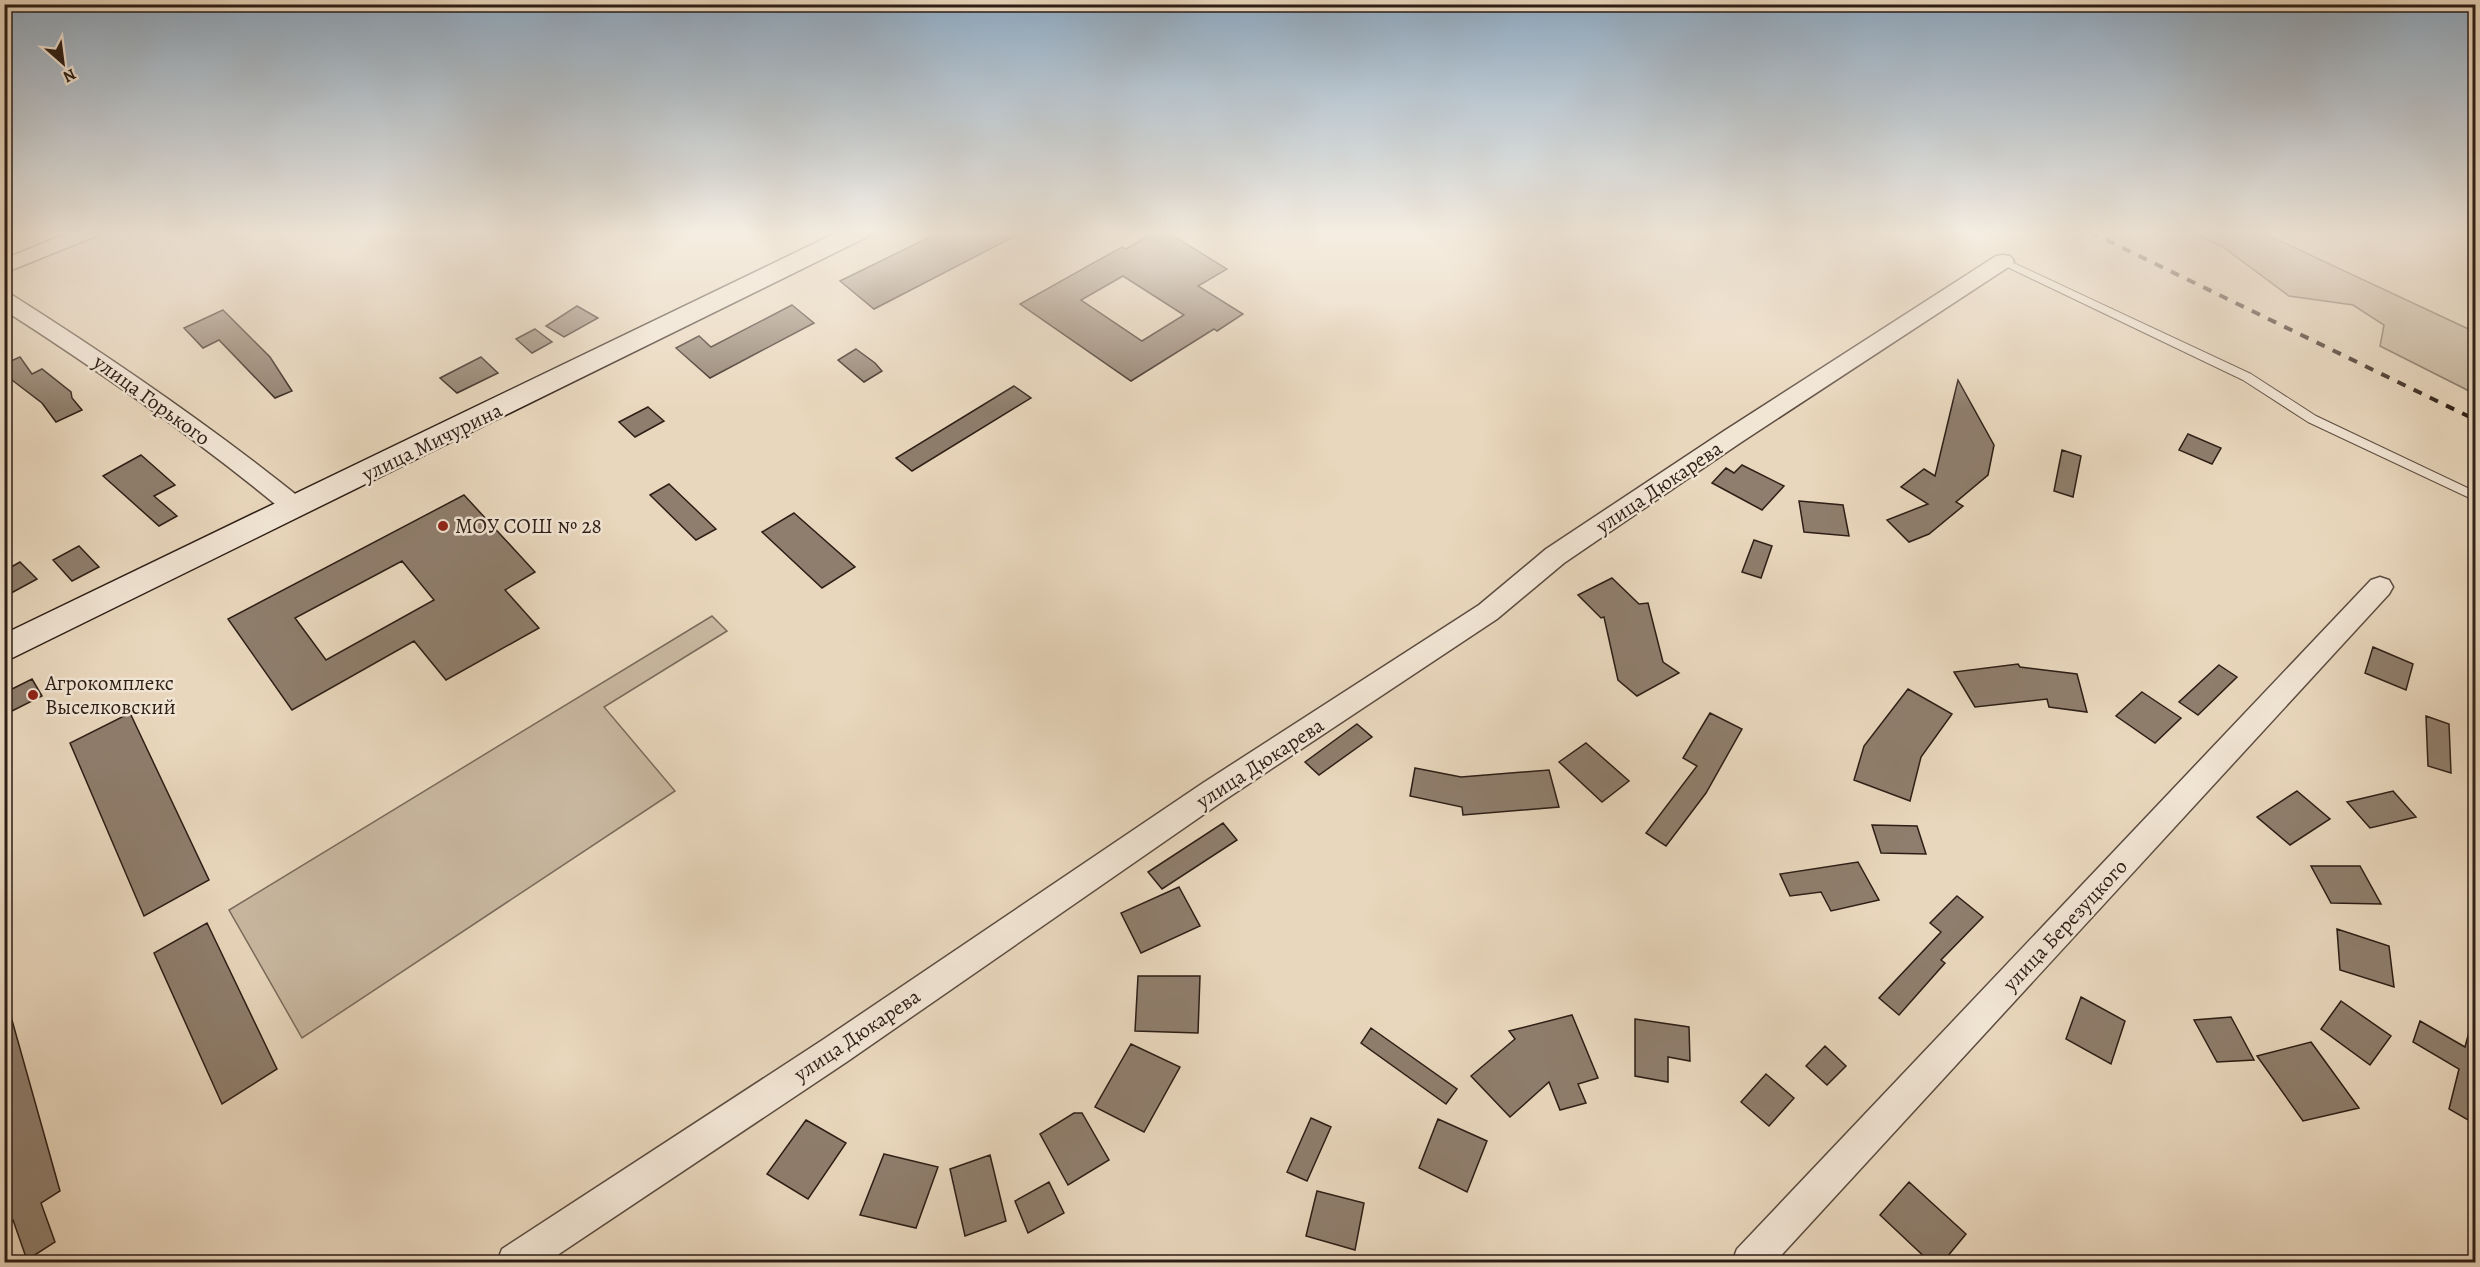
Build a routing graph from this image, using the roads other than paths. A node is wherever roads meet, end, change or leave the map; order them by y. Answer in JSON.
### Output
{"nodes":[{"id":1,"x":734,"y":291,"type":"edge"},
{"id":2,"x":1957,"y":291,"type":"edge"},
{"id":3,"x":2066,"y":291,"type":"edge"},
{"id":4,"x":4,"y":300,"type":"edge"},
{"id":5,"x":2475,"y":497,"type":"edge"},
{"id":6,"x":295,"y":507,"type":"junction"},
{"id":7,"x":2380,"y":586,"type":"dead end"},
{"id":8,"x":4,"y":650,"type":"edge"},
{"id":9,"x":515,"y":1263,"type":"edge"},
{"id":10,"x":1750,"y":1263,"type":"edge"}],
"edges":[{"from":1,"to":6,"type":"street","name":"улица Мичурина"},
{"from":2,"to":9,"type":"street","name":"улица Дюкарева"},
{"from":3,"to":5,"type":"lane"},
{"from":4,"to":6,"type":"street","name":"улица Горького"},
{"from":6,"to":8,"type":"street","name":"улица Мичурина"},
{"from":7,"to":10,"type":"street","name":"улица Березуцкого"}]}
